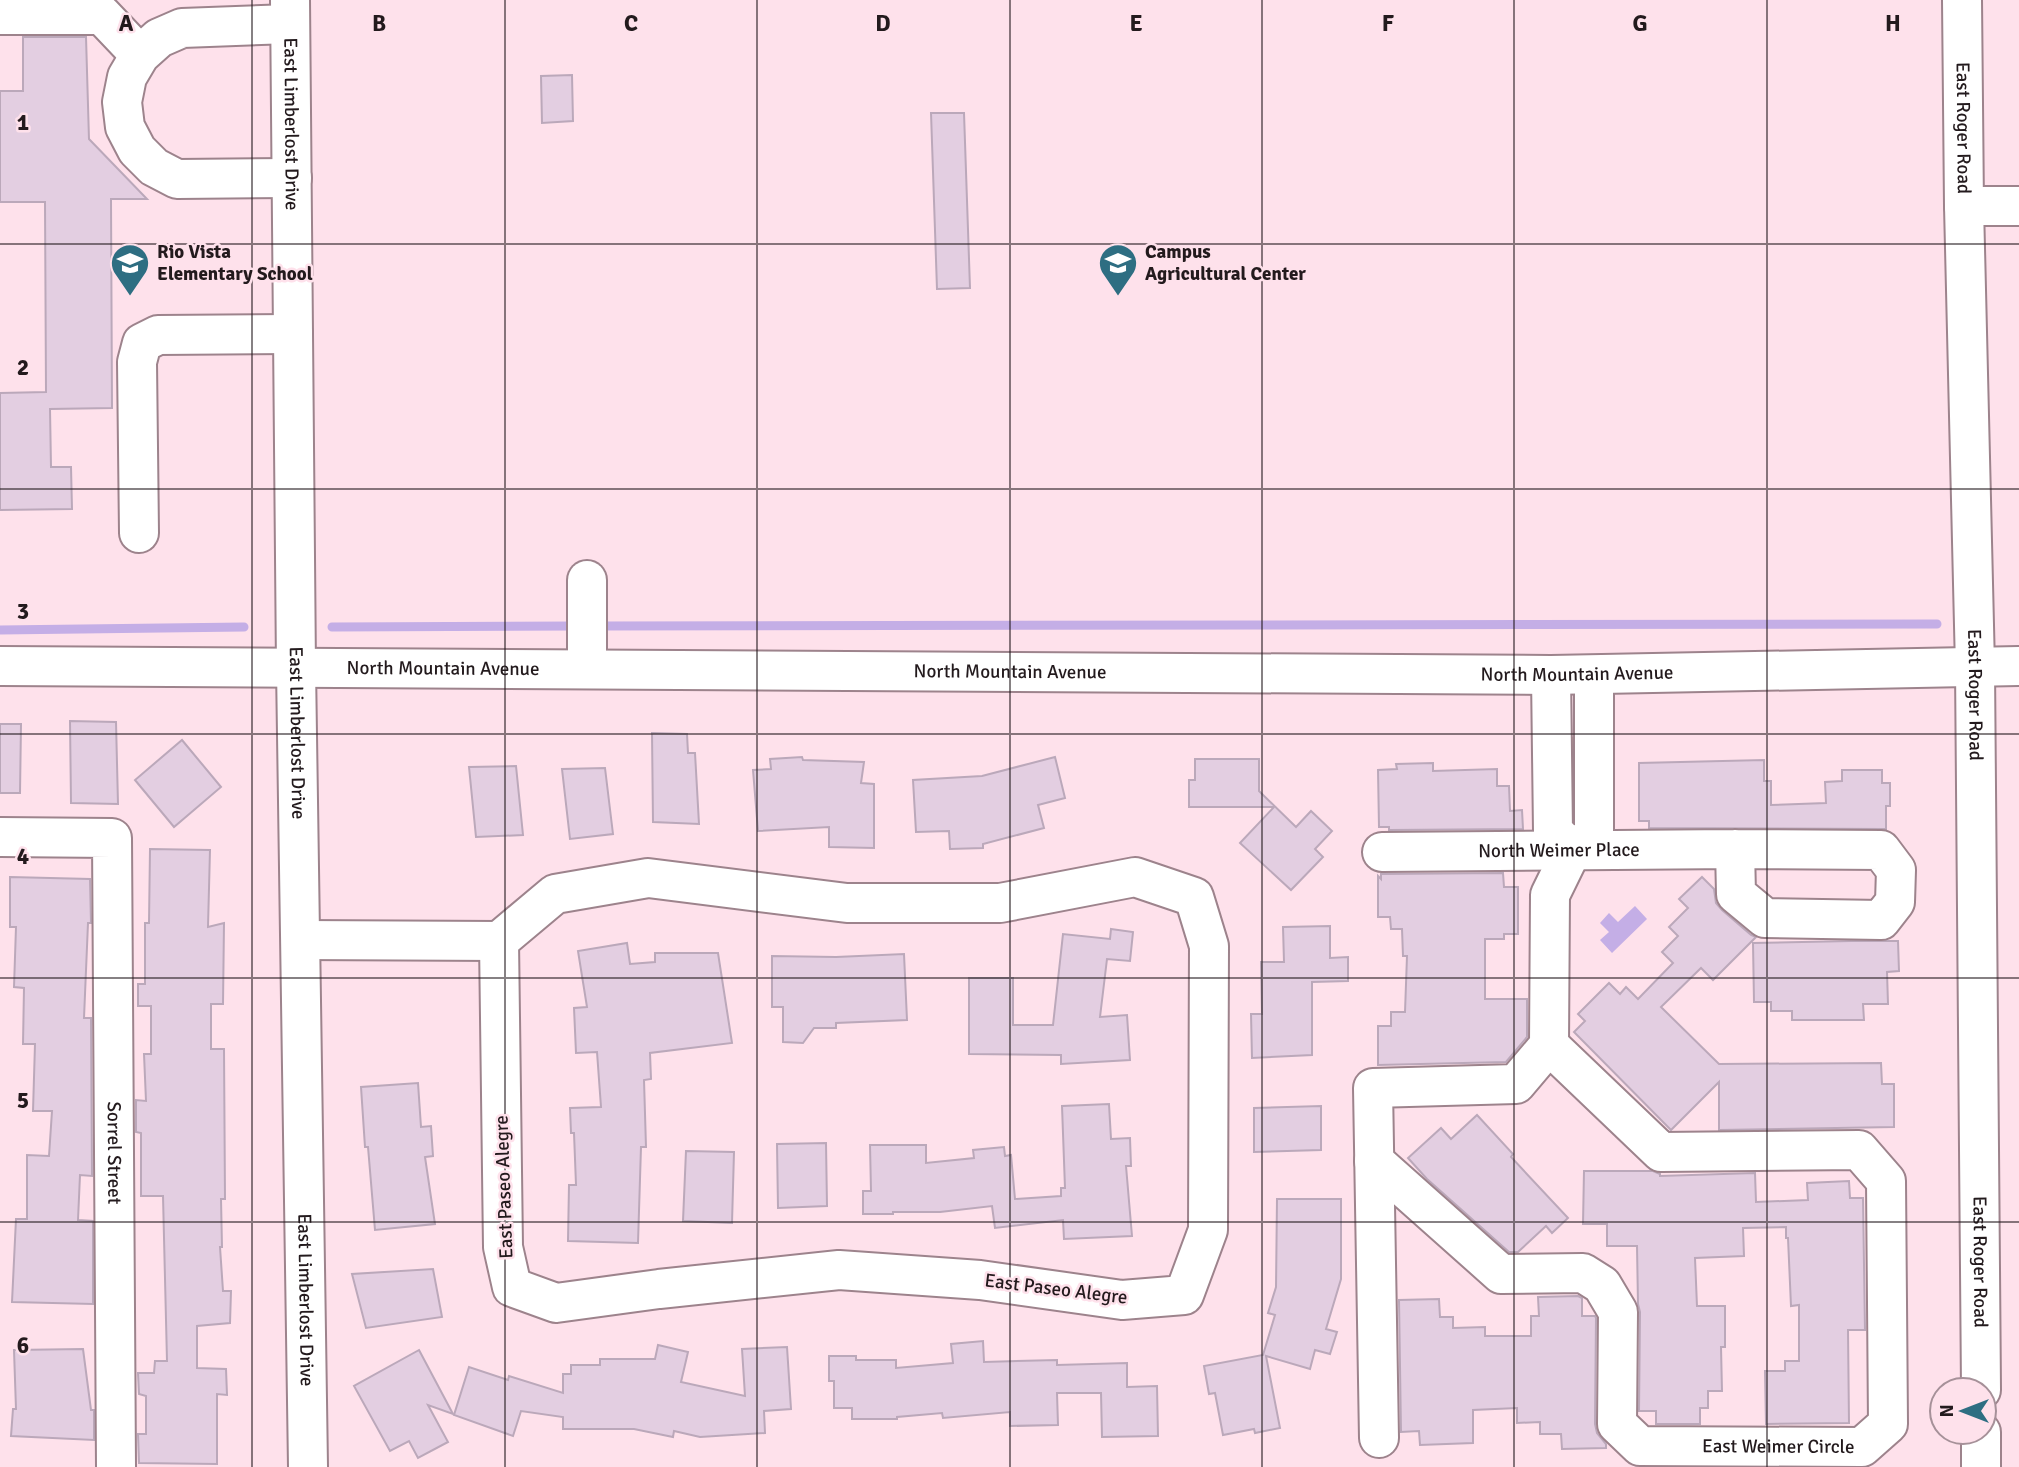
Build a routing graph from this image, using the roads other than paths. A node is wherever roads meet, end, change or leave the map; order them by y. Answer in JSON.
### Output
{"nodes":[{"id":1,"x":1962,"y":0,"type":"edge"},
{"id":2,"x":290,"y":12,"type":"edge"},
{"id":3,"x":0,"y":15,"type":"edge"},
{"id":4,"x":140,"y":55,"type":"junction"},
{"id":5,"x":292,"y":178,"type":"junction"},
{"id":6,"x":1964,"y":206,"type":"junction"},
{"id":7,"x":2019,"y":206,"type":"edge"},
{"id":8,"x":293,"y":334,"type":"junction"},
{"id":9,"x":139,"y":533,"type":"dead end"},
{"id":10,"x":0,"y":666,"type":"edge"},
{"id":11,"x":2019,"y":666,"type":"edge"},
{"id":12,"x":1975,"y":667,"type":"junction"},
{"id":13,"x":296,"y":668,"type":"junction"},
{"id":14,"x":1551,"y":675,"type":"junction"},
{"id":15,"x":1594,"y":675,"type":"junction"},
{"id":16,"x":0,"y":837,"type":"edge"},
{"id":17,"x":1735,"y":849,"type":"dead end"},
{"id":18,"x":1572,"y":850,"type":"junction"},
{"id":19,"x":1382,"y":852,"type":"dead end"},
{"id":20,"x":301,"y":940,"type":"junction"},
{"id":21,"x":499,"y":941,"type":"junction"},
{"id":22,"x":1549,"y":1045,"type":"junction"},
{"id":23,"x":1374,"y":1161,"type":"junction"},
{"id":24,"x":1981,"y":1376,"type":"edge"},
{"id":25,"x":1379,"y":1438,"type":"dead end"},
{"id":26,"x":1981,"y":1446,"type":"edge"},
{"id":27,"x":116,"y":1467,"type":"edge"},
{"id":28,"x":308,"y":1467,"type":"edge"},
{"id":29,"x":1981,"y":1467,"type":"edge"}],
"edges":[{"from":1,"to":6,"type":"street","name":"East Roger Road"},
{"from":2,"to":4,"type":"street"},
{"from":2,"to":5,"type":"street","name":"East Limberlost Drive"},
{"from":3,"to":4,"type":"street"},
{"from":4,"to":5,"type":"street"},
{"from":5,"to":8,"type":"street","name":"East Limberlost Drive"},
{"from":6,"to":7,"type":"street"},
{"from":6,"to":12,"type":"street","name":"East Roger Road"},
{"from":8,"to":9,"type":"street"},
{"from":8,"to":13,"type":"street","name":"East Limberlost Drive"},
{"from":10,"to":13,"type":"street","name":"North Mountain Avenue"},
{"from":11,"to":12,"type":"street","name":"North Mountain Avenue"},
{"from":12,"to":15,"type":"street","name":"North Mountain Avenue"},
{"from":12,"to":24,"type":"street","name":"East Roger Road"},
{"from":13,"to":14,"type":"street","name":"North Mountain Avenue"},
{"from":13,"to":20,"type":"street","name":"East Limberlost Drive"},
{"from":14,"to":15,"type":"street","name":"North Mountain Avenue"},
{"from":14,"to":18,"type":"street"},
{"from":15,"to":18,"type":"street"},
{"from":16,"to":27,"type":"street","name":"Sorrel Street"},
{"from":17,"to":18,"type":"street","name":"North Weimer Place"},
{"from":18,"to":19,"type":"street","name":"North Weimer Place"},
{"from":18,"to":22,"type":"street"},
{"from":20,"to":21,"type":"street"},
{"from":20,"to":28,"type":"street","name":"East Limberlost Drive"},
{"from":21,"to":21,"type":"street","name":"East Paseo Alegre"},
{"from":22,"to":23,"type":"street"},
{"from":22,"to":23,"type":"street","name":"East Weimer Circle"},
{"from":23,"to":25,"type":"street"},
{"from":26,"to":29,"type":"street"}]}
